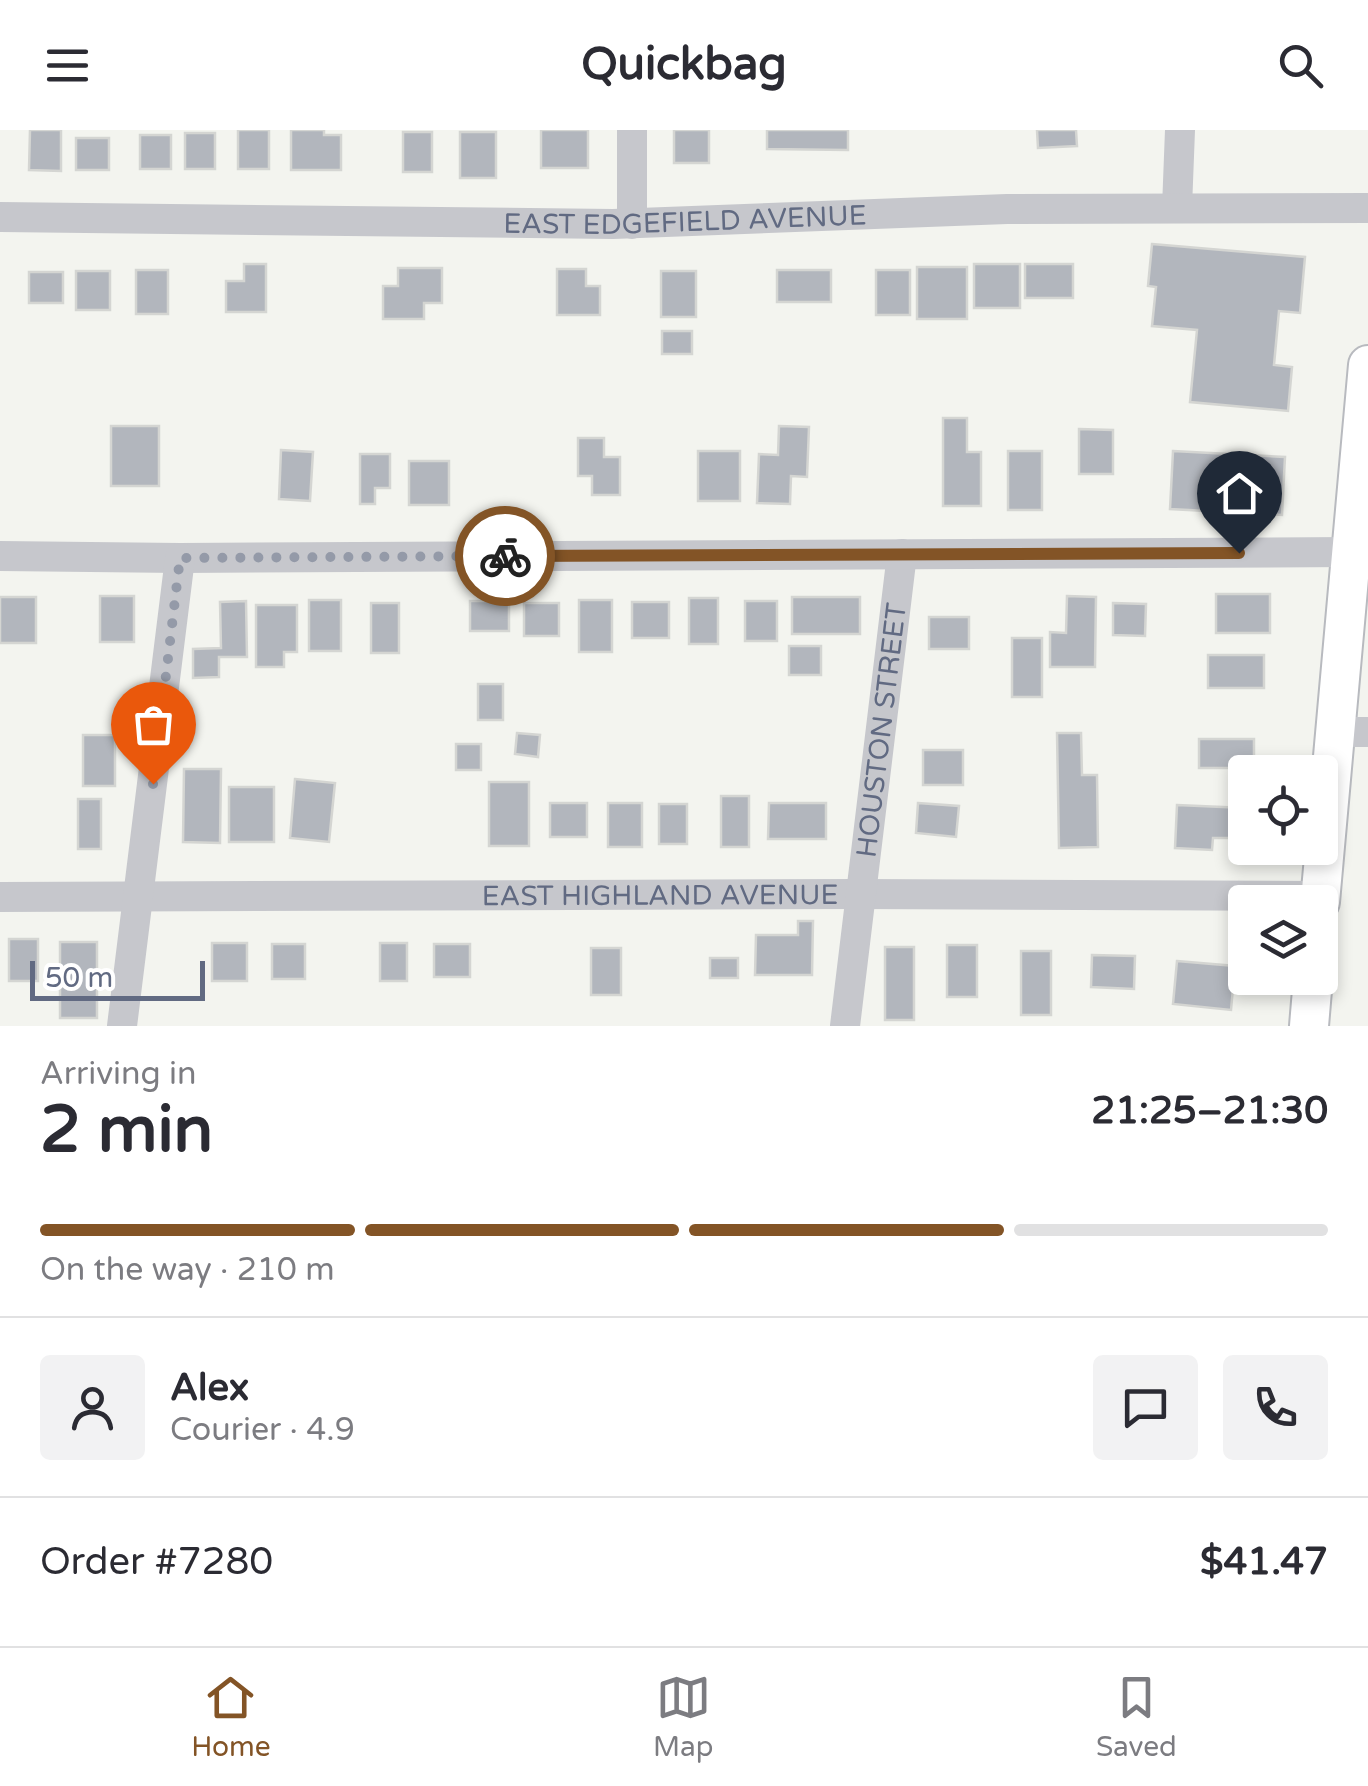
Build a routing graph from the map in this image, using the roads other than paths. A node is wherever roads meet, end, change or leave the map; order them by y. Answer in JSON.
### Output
{"nodes":[{"id":1,"x":632,"y":130,"type":"edge"},
{"id":2,"x":1180,"y":130,"type":"edge"},
{"id":3,"x":1177,"y":208,"type":"junction"},
{"id":4,"x":1368,"y":208,"type":"edge"},
{"id":5,"x":0,"y":216,"type":"edge"},
{"id":6,"x":632,"y":224,"type":"junction"},
{"id":7,"x":1368,"y":364,"type":"edge"},
{"id":8,"x":1351,"y":552,"type":"junction"},
{"id":9,"x":902,"y":554,"type":"junction"},
{"id":10,"x":0,"y":556,"type":"edge"},
{"id":11,"x":180,"y":558,"type":"junction"},
{"id":12,"x":1351,"y":732,"type":"edge"},
{"id":13,"x":1323,"y":885,"type":"edge"},
{"id":14,"x":860,"y":894,"type":"junction"},
{"id":15,"x":0,"y":896,"type":"edge"},
{"id":16,"x":140,"y":898,"type":"junction"},
{"id":17,"x":1228,"y":898,"type":"edge"},
{"id":18,"x":1312,"y":995,"type":"edge"},
{"id":19,"x":122,"y":1026,"type":"edge"},
{"id":20,"x":846,"y":1026,"type":"edge"},
{"id":21,"x":1309,"y":1026,"type":"edge"}],
"edges":[{"from":1,"to":6,"type":"street"},
{"from":2,"to":3,"type":"street"},
{"from":3,"to":4,"type":"street","name":"EAST EDGEFIELD AVENUE"},
{"from":3,"to":6,"type":"street","name":"EAST EDGEFIELD AVENUE"},
{"from":5,"to":6,"type":"street","name":"EAST EDGEFIELD AVENUE"},
{"from":7,"to":8,"type":"main road"},
{"from":8,"to":9,"type":"street"},
{"from":8,"to":12,"type":"main road"},
{"from":9,"to":11,"type":"street"},
{"from":9,"to":14,"type":"street","name":"HOUSTON STREET"},
{"from":10,"to":11,"type":"street"},
{"from":11,"to":16,"type":"street"},
{"from":12,"to":13,"type":"main road"},
{"from":14,"to":16,"type":"street","name":"EAST HIGHLAND AVENUE"},
{"from":14,"to":17,"type":"street","name":"EAST HIGHLAND AVENUE"},
{"from":14,"to":20,"type":"street","name":"HOUSTON STREET"},
{"from":15,"to":16,"type":"street","name":"EAST HIGHLAND AVENUE"},
{"from":16,"to":19,"type":"street"},
{"from":18,"to":21,"type":"main road"}]}
